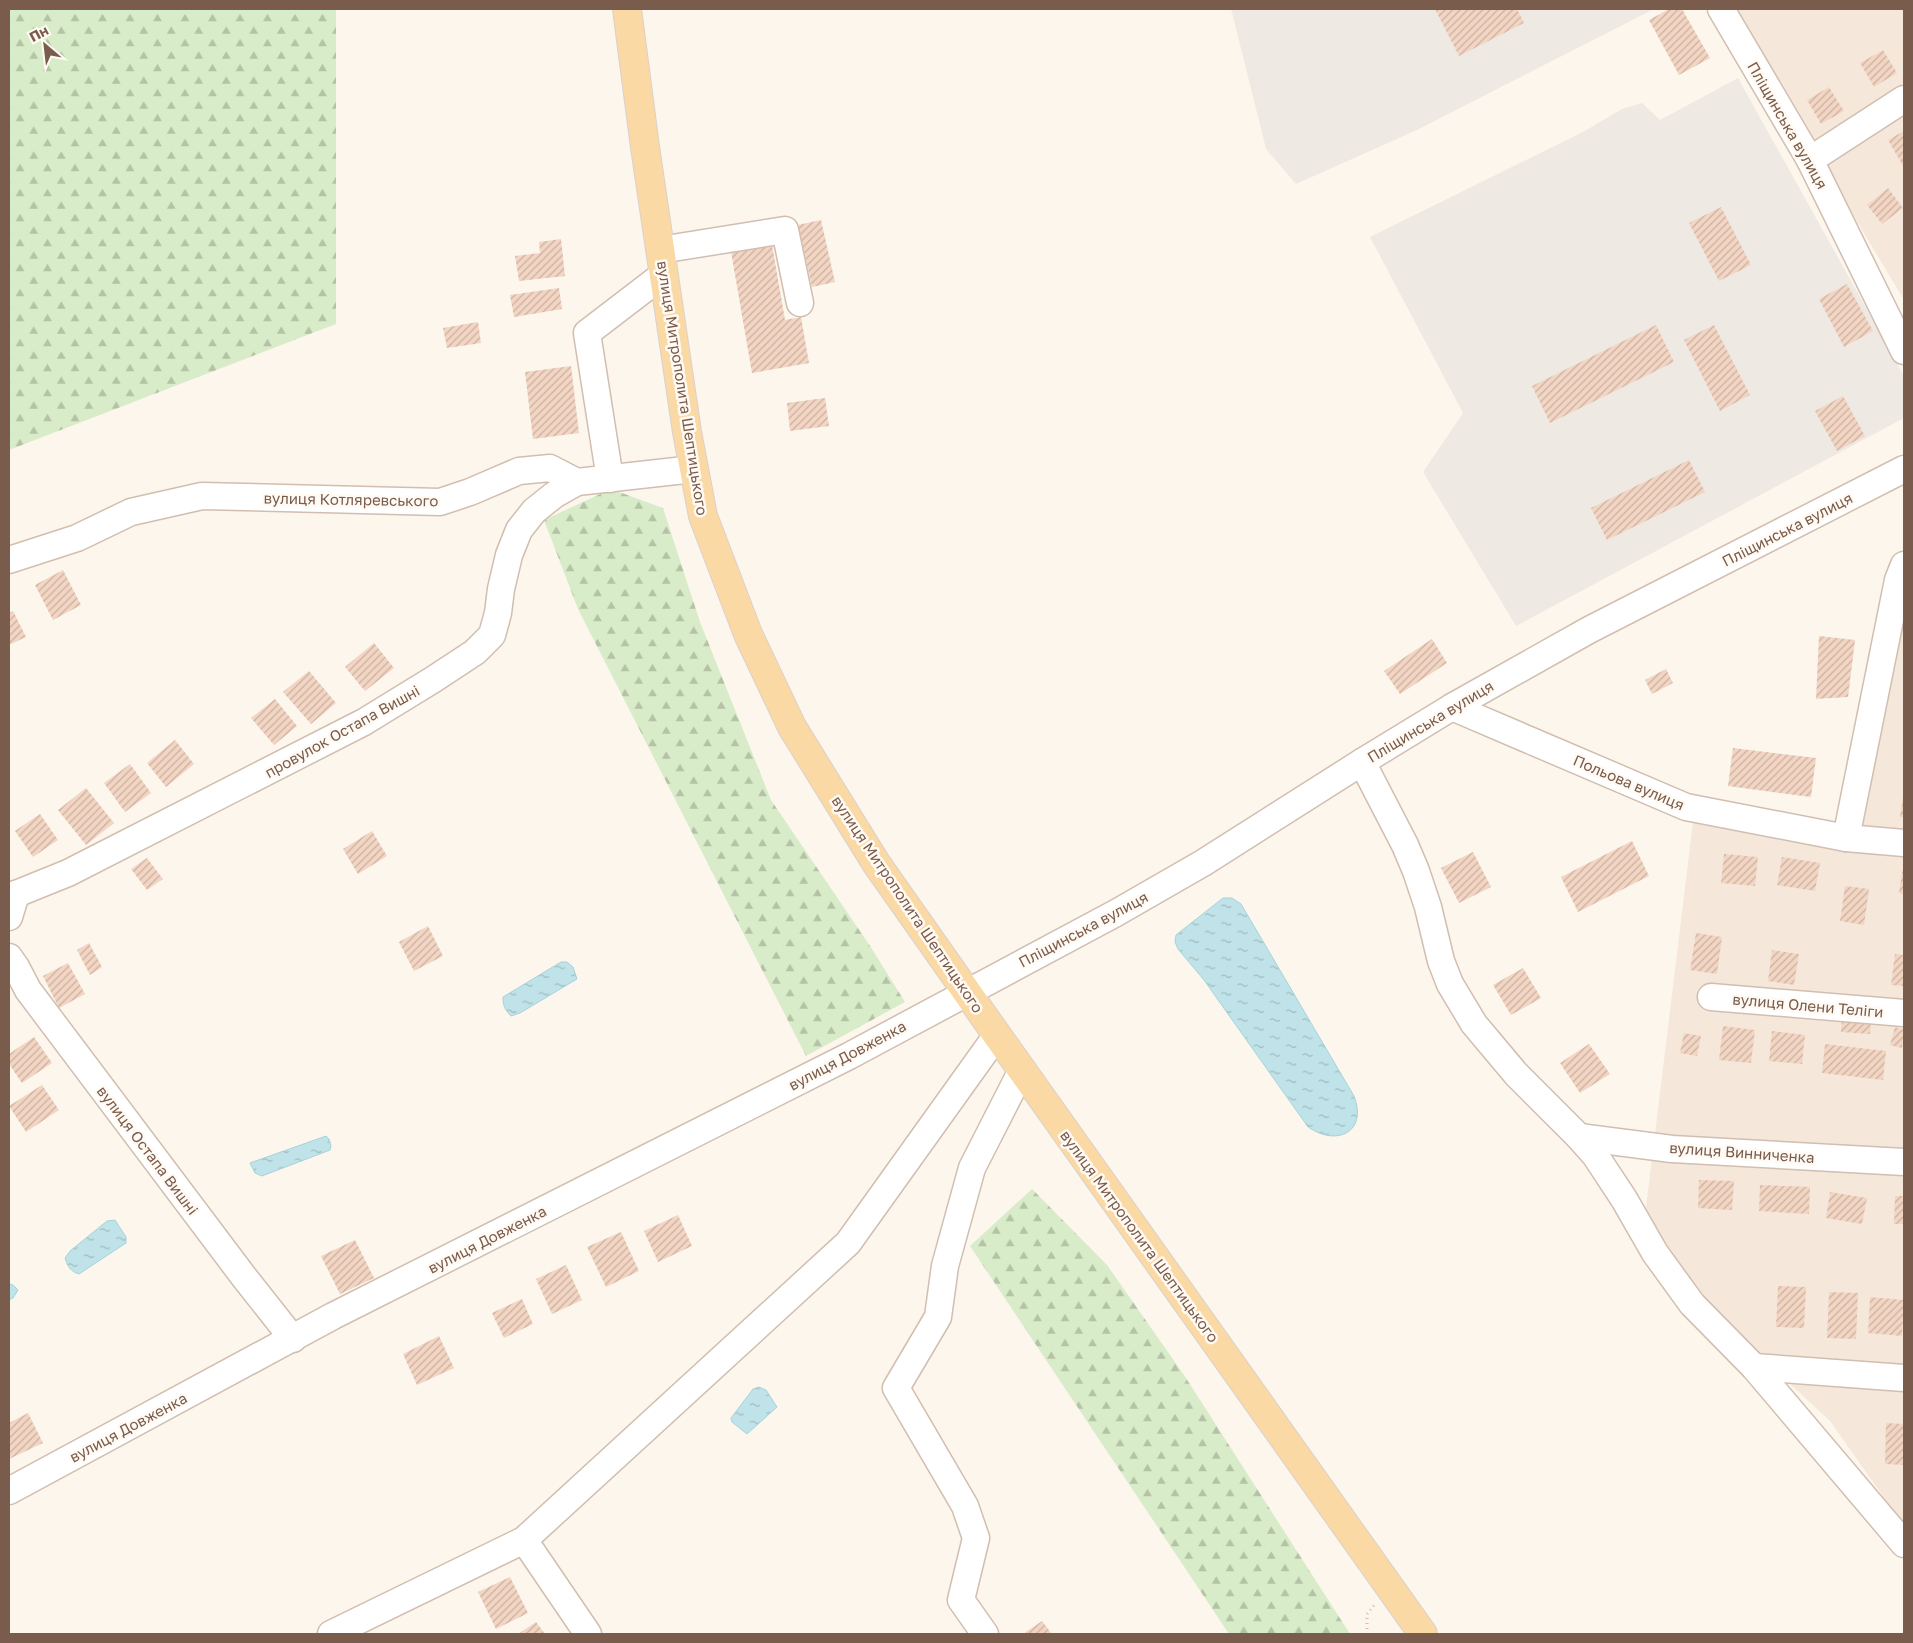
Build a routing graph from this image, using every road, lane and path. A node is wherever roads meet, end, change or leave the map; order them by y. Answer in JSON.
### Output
{"nodes":[{"id":1,"x":627,"y":9,"type":"edge"},
{"id":2,"x":1721,"y":9,"type":"edge"},
{"id":3,"x":1904,"y":99,"type":"edge"},
{"id":4,"x":1810,"y":160,"type":"junction"},
{"id":5,"x":662,"y":262,"type":"junction"},
{"id":6,"x":800,"y":303,"type":"dead end"},
{"id":7,"x":1904,"y":351,"type":"edge"},
{"id":8,"x":694,"y":469,"type":"junction"},
{"id":9,"x":1904,"y":469,"type":"edge"},
{"id":10,"x":610,"y":479,"type":"junction"},
{"id":11,"x":577,"y":482,"type":"junction"},
{"id":12,"x":9,"y":560,"type":"edge"},
{"id":13,"x":1904,"y":565,"type":"edge"},
{"id":14,"x":1452,"y":707,"type":"junction"},
{"id":15,"x":1362,"y":762,"type":"junction"},
{"id":16,"x":1846,"y":838,"type":"junction"},
{"id":17,"x":1904,"y":843,"type":"edge"},
{"id":18,"x":11,"y":902,"type":"edge"},
{"id":19,"x":9,"y":957,"type":"edge"},
{"id":20,"x":967,"y":992,"type":"junction"},
{"id":21,"x":1712,"y":997,"type":"dead end"},
{"id":22,"x":1904,"y":1013,"type":"edge"},
{"id":23,"x":997,"y":1035,"type":"junction"},
{"id":24,"x":1022,"y":1070,"type":"junction"},
{"id":25,"x":1579,"y":1137,"type":"junction"},
{"id":26,"x":1904,"y":1162,"type":"edge"},
{"id":27,"x":293,"y":1338,"type":"junction"},
{"id":28,"x":1754,"y":1367,"type":"junction"},
{"id":29,"x":1904,"y":1378,"type":"edge"},
{"id":30,"x":9,"y":1492,"type":"edge"},
{"id":31,"x":524,"y":1540,"type":"junction"},
{"id":32,"x":1904,"y":1544,"type":"edge"},
{"id":33,"x":1390,"y":1586,"type":"junction"},
{"id":34,"x":331,"y":1634,"type":"edge"},
{"id":35,"x":588,"y":1634,"type":"edge"},
{"id":36,"x":985,"y":1634,"type":"edge"},
{"id":37,"x":1367,"y":1634,"type":"edge"},
{"id":38,"x":1423,"y":1634,"type":"edge"}],
"edges":[{"from":1,"to":5,"type":"main road","name":"вулиця Митрополита Шептицького"},
{"from":2,"to":4,"type":"street","name":"Пліщинська вулиця"},
{"from":3,"to":4,"type":"street"},
{"from":4,"to":7,"type":"street","name":"Пліщинська вулиця"},
{"from":5,"to":6,"type":"street"},
{"from":5,"to":8,"type":"main road","name":"вулиця Митрополита Шептицького"},
{"from":5,"to":10,"type":"street"},
{"from":8,"to":10,"type":"street"},
{"from":8,"to":20,"type":"main road","name":"вулиця Митрополита Шептицького"},
{"from":9,"to":14,"type":"street","name":"Пліщинська вулиця"},
{"from":10,"to":11,"type":"street"},
{"from":11,"to":12,"type":"street","name":"вулиця Котляревського"},
{"from":11,"to":18,"type":"street","name":"провулок Остапа Вишні"},
{"from":13,"to":16,"type":"street"},
{"from":14,"to":15,"type":"street","name":"Пліщинська вулиця"},
{"from":14,"to":16,"type":"street","name":"Польова вулиця"},
{"from":15,"to":20,"type":"street","name":"Пліщинська вулиця"},
{"from":15,"to":25,"type":"street"},
{"from":16,"to":17,"type":"street","name":"Польова вулиця"},
{"from":19,"to":27,"type":"street","name":"вулиця Остапа Вишні"},
{"from":20,"to":23,"type":"main road","name":"вулиця Митрополита Шептицького"},
{"from":20,"to":27,"type":"street","name":"вулиця Довженка"},
{"from":21,"to":22,"type":"street","name":"вулиця Олени Теліги"},
{"from":23,"to":24,"type":"main road","name":"вулиця Митрополита Шептицького"},
{"from":23,"to":31,"type":"street"},
{"from":24,"to":33,"type":"main road","name":"вулиця Митрополита Шептицького"},
{"from":24,"to":36,"type":"street"},
{"from":25,"to":26,"type":"street","name":"вулиця Винниченка"},
{"from":25,"to":28,"type":"street"},
{"from":27,"to":30,"type":"street","name":"вулиця Довженка"},
{"from":28,"to":29,"type":"street"},
{"from":28,"to":32,"type":"street"},
{"from":31,"to":34,"type":"street"},
{"from":31,"to":35,"type":"street"},
{"from":33,"to":37,"type":"path"},
{"from":33,"to":38,"type":"main road","name":"вулиця Митрополита Шептицького"}]}
